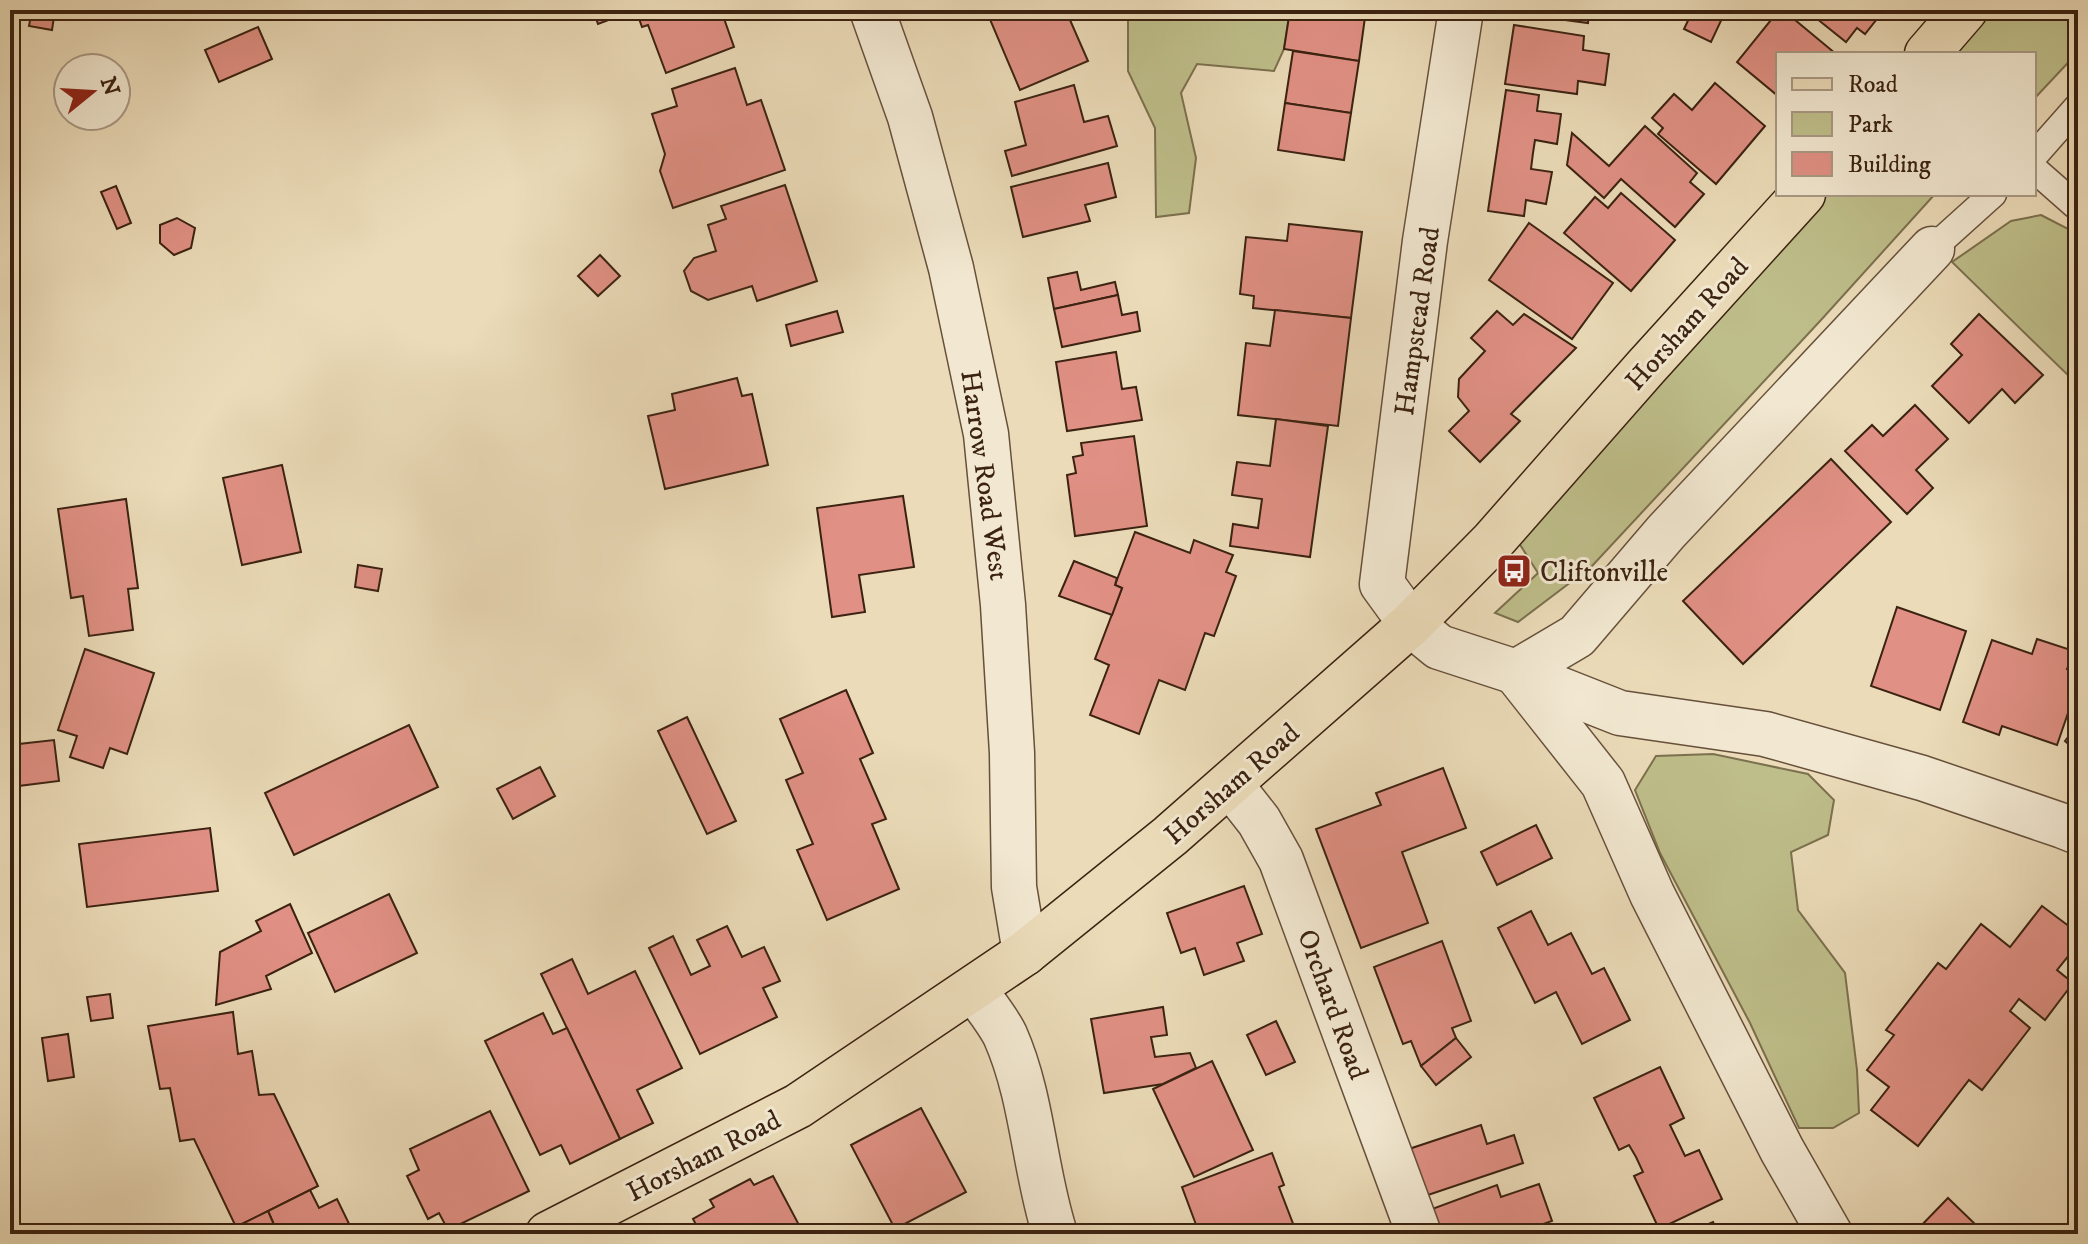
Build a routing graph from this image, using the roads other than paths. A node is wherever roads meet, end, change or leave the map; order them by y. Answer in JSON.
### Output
{"nodes":[{"id":1,"x":872,"y":10,"type":"edge"},
{"id":2,"x":1461,"y":10,"type":"edge"},
{"id":3,"x":1965,"y":10,"type":"edge"},
{"id":4,"x":1929,"y":52,"type":"edge"},
{"id":5,"x":2078,"y":106,"type":"edge"},
{"id":6,"x":2036,"y":154,"type":"edge"},
{"id":7,"x":2036,"y":171,"type":"edge"},
{"id":8,"x":1801,"y":196,"type":"edge"},
{"id":9,"x":1991,"y":196,"type":"edge"},
{"id":10,"x":2075,"y":205,"type":"dead end"},
{"id":11,"x":1932,"y":249,"type":"joint"},
{"id":12,"x":1411,"y":624,"type":"junction"},
{"id":13,"x":1516,"y":672,"type":"junction"},
{"id":14,"x":1230,"y":784,"type":"junction"},
{"id":15,"x":2078,"y":832,"type":"edge"},
{"id":16,"x":1025,"y":953,"type":"junction"},
{"id":17,"x":974,"y":989,"type":"junction"},
{"id":18,"x":548,"y":1234,"type":"edge"},
{"id":19,"x":1055,"y":1234,"type":"edge"},
{"id":20,"x":1419,"y":1234,"type":"edge"},
{"id":21,"x":1830,"y":1234,"type":"edge"}],
"edges":[{"from":1,"to":16,"type":"street","name":"Harrow Road West"},
{"from":2,"to":12,"type":"street","name":"Hampstead Road"},
{"from":3,"to":4,"type":"main road"},
{"from":5,"to":6,"type":"lane"},
{"from":7,"to":10,"type":"lane"},
{"from":8,"to":12,"type":"main road","name":"Horsham Road"},
{"from":9,"to":11,"type":"lane"},
{"from":11,"to":13,"type":"street"},
{"from":12,"to":13,"type":"street"},
{"from":12,"to":14,"type":"main road","name":"Horsham Road"},
{"from":13,"to":15,"type":"street"},
{"from":13,"to":21,"type":"street"},
{"from":14,"to":16,"type":"main road","name":"Horsham Road"},
{"from":14,"to":20,"type":"street","name":"Orchard Road"},
{"from":16,"to":17,"type":"main road","name":"Horsham Road"},
{"from":17,"to":18,"type":"main road","name":"Horsham Road"},
{"from":17,"to":19,"type":"street"}]}
